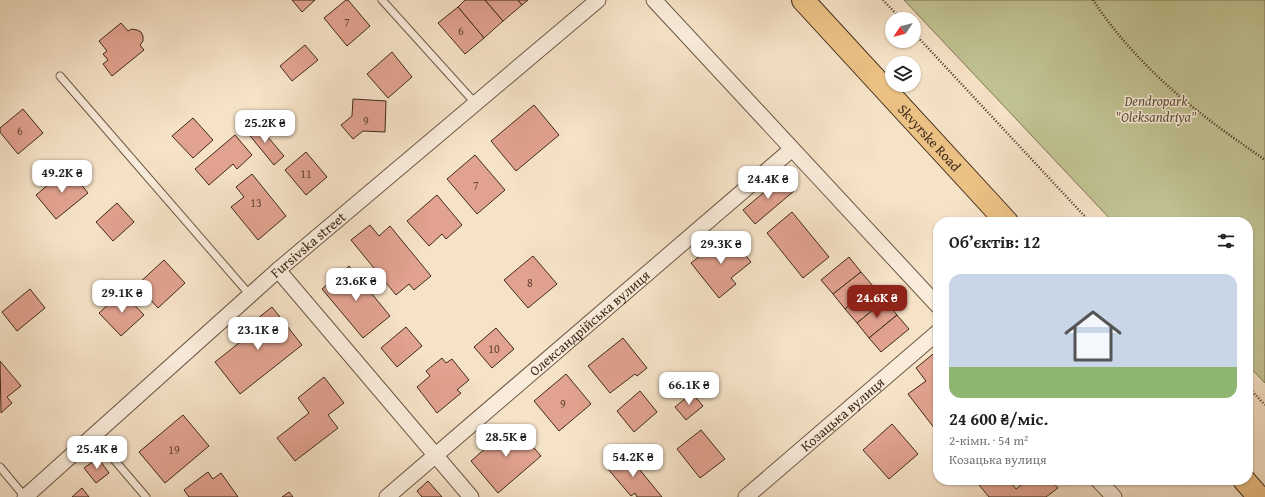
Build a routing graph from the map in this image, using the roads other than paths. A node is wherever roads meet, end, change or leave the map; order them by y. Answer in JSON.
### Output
{"nodes":[{"id":1,"x":382,"y":0,"type":"edge"},
{"id":2,"x":598,"y":0,"type":"edge"},
{"id":3,"x":654,"y":0,"type":"edge"},
{"id":4,"x":803,"y":0,"type":"edge"},
{"id":5,"x":60,"y":76,"type":"dead end"},
{"id":6,"x":476,"y":104,"type":"junction"},
{"id":7,"x":792,"y":149,"type":"junction"},
{"id":8,"x":1002,"y":217,"type":"edge"},
{"id":9,"x":278,"y":270,"type":"junction"},
{"id":10,"x":250,"y":295,"type":"junction"},
{"id":11,"x":933,"y":301,"type":"edge"},
{"id":12,"x":933,"y":336,"type":"edge"},
{"id":13,"x":93,"y":435,"type":"junction"},
{"id":14,"x":435,"y":455,"type":"junction"},
{"id":15,"x":0,"y":467,"type":"edge"},
{"id":16,"x":1248,"y":485,"type":"edge"},
{"id":17,"x":25,"y":497,"type":"edge"},
{"id":18,"x":146,"y":497,"type":"edge"},
{"id":19,"x":387,"y":497,"type":"edge"},
{"id":20,"x":471,"y":497,"type":"edge"},
{"id":21,"x":746,"y":497,"type":"edge"},
{"id":22,"x":1259,"y":497,"type":"edge"}],
"edges":[{"from":1,"to":6,"type":"lane"},
{"from":2,"to":6,"type":"street","name":"Fursivska street"},
{"from":3,"to":7,"type":"street"},
{"from":4,"to":8,"type":"main road","name":"Skvyrske Road"},
{"from":5,"to":10,"type":"lane"},
{"from":6,"to":9,"type":"street","name":"Fursivska street"},
{"from":7,"to":11,"type":"street"},
{"from":7,"to":14,"type":"street","name":"Олександрійська вулиця"},
{"from":9,"to":10,"type":"street","name":"Fursivska street"},
{"from":9,"to":14,"type":"street"},
{"from":10,"to":13,"type":"street","name":"Fursivska street"},
{"from":12,"to":21,"type":"street","name":"Козацька вулиця"},
{"from":13,"to":17,"type":"street","name":"Fursivska street"},
{"from":13,"to":18,"type":"lane"},
{"from":14,"to":19,"type":"street","name":"Олександрійська вулиця"},
{"from":14,"to":20,"type":"street"},
{"from":15,"to":17,"type":"lane"},
{"from":16,"to":22,"type":"main road"}]}
